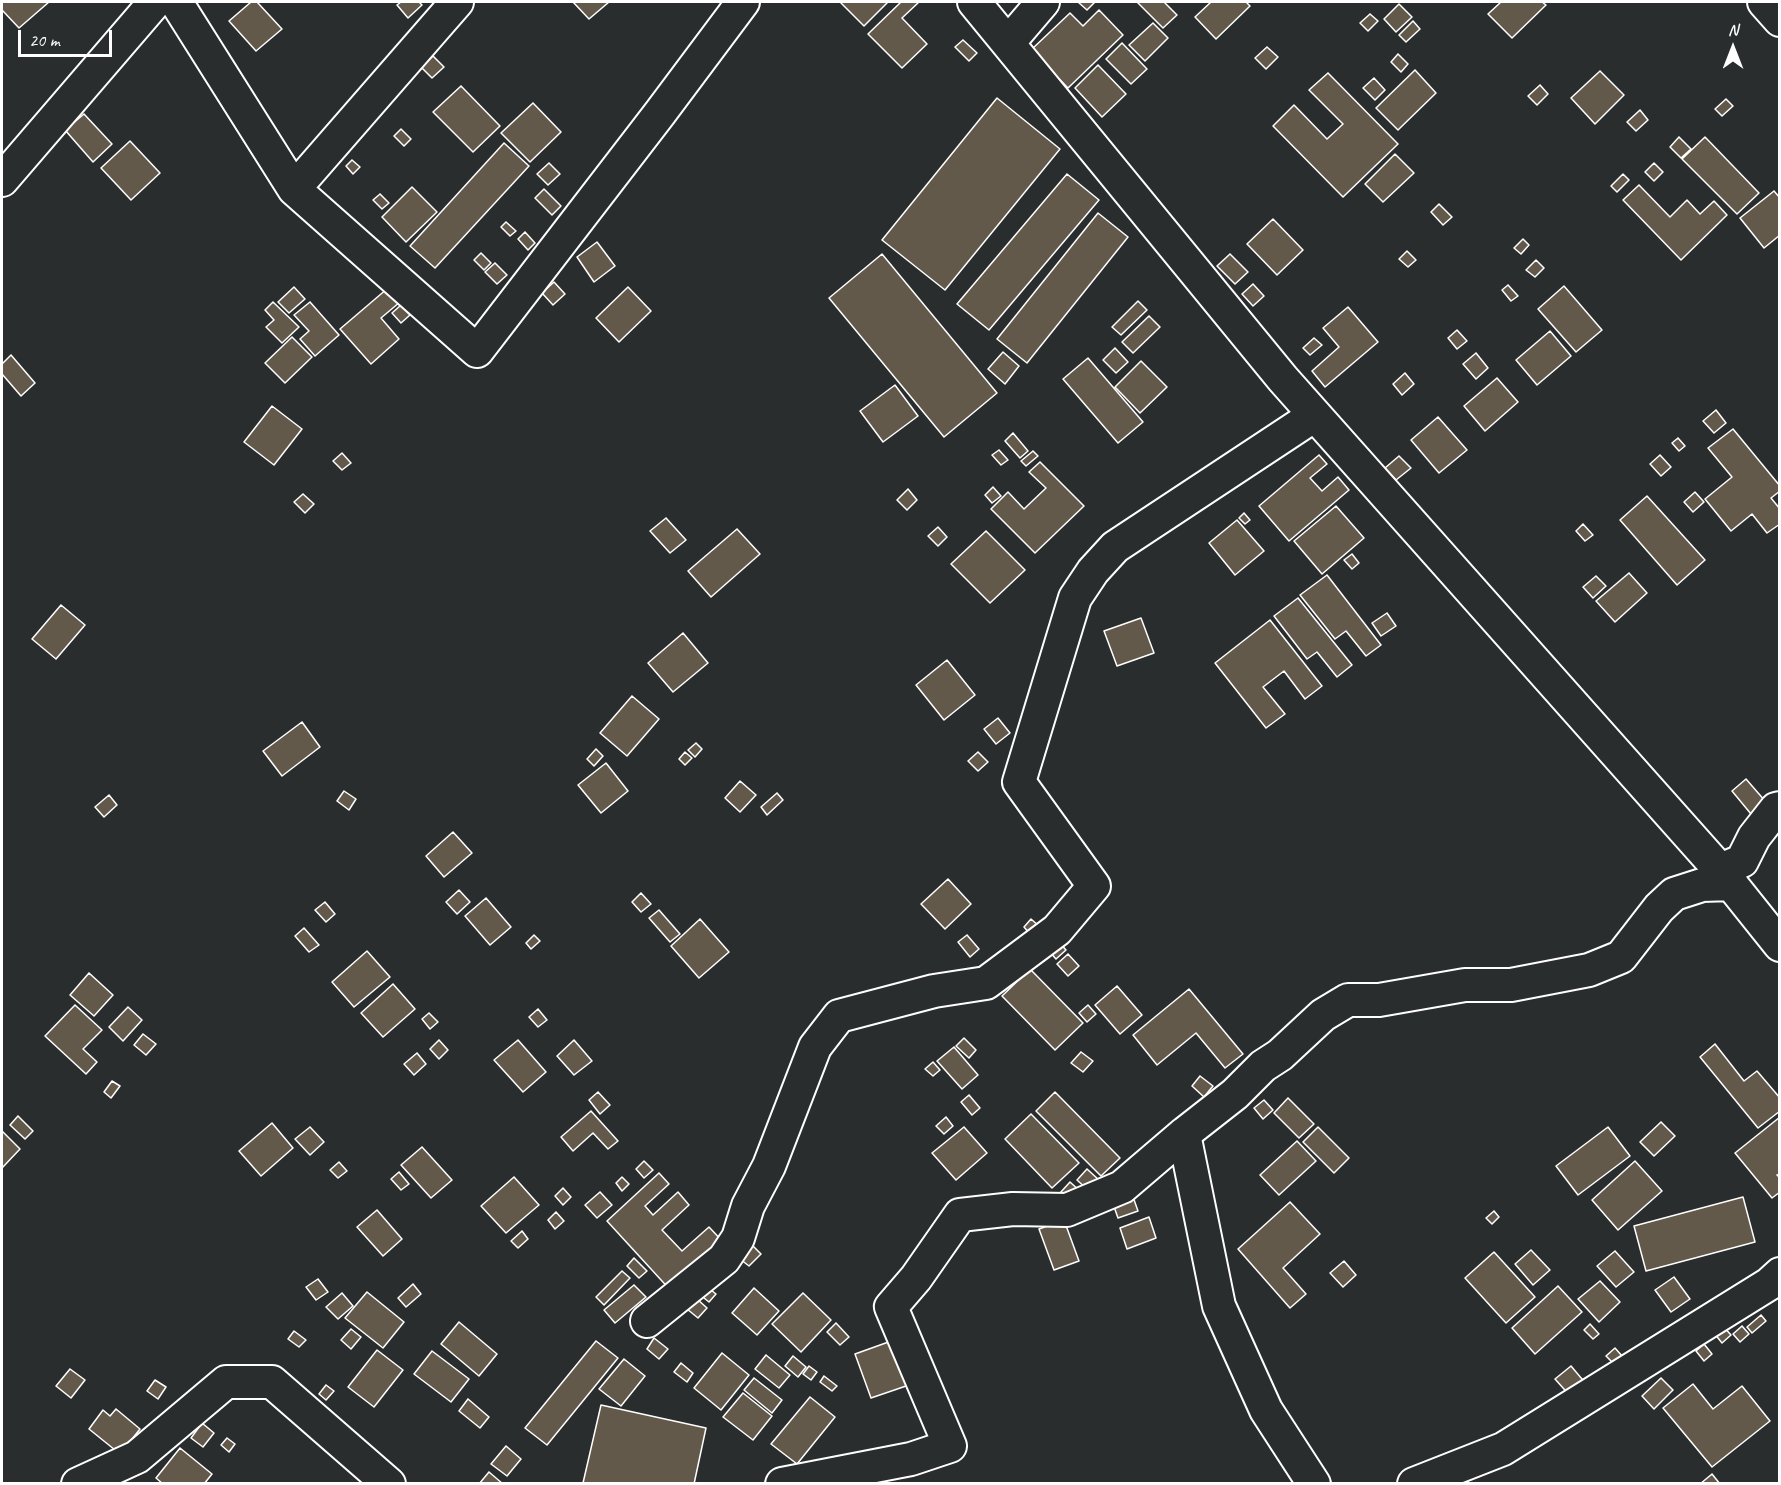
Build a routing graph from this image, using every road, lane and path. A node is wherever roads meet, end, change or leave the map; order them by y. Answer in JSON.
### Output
{"nodes":[{"id":1,"x":155,"y":2,"type":"edge"},
{"id":2,"x":176,"y":2,"type":"edge"},
{"id":3,"x":457,"y":2,"type":"edge"},
{"id":4,"x":743,"y":2,"type":"edge"},
{"id":5,"x":974,"y":2,"type":"edge"},
{"id":6,"x":1043,"y":2,"type":"edge"},
{"id":7,"x":1764,"y":2,"type":"edge"},
{"id":8,"x":1779,"y":20,"type":"edge"},
{"id":9,"x":1008,"y":43,"type":"junction"},
{"id":10,"x":2,"y":180,"type":"edge"},
{"id":11,"x":294,"y":189,"type":"junction"},
{"id":12,"x":1315,"y":415,"type":"junction"},
{"id":13,"x":1779,"y":807,"type":"edge"},
{"id":14,"x":1726,"y":877,"type":"junction"},
{"id":15,"x":1779,"y":945,"type":"edge"},
{"id":16,"x":1184,"y":1134,"type":"junction"},
{"id":17,"x":1779,"y":1274,"type":"edge"},
{"id":18,"x":647,"y":1321,"type":"dead end"},
{"id":19,"x":78,"y":1484,"type":"edge"},
{"id":20,"x":389,"y":1484,"type":"edge"},
{"id":21,"x":782,"y":1484,"type":"edge"},
{"id":22,"x":1314,"y":1484,"type":"edge"},
{"id":23,"x":1414,"y":1484,"type":"edge"}],
"edges":[{"from":1,"to":10,"type":"street"},
{"from":2,"to":11,"type":"street"},
{"from":3,"to":11,"type":"street"},
{"from":4,"to":11,"type":"street"},
{"from":5,"to":9,"type":"street"},
{"from":6,"to":9,"type":"street"},
{"from":7,"to":8,"type":"street"},
{"from":9,"to":12,"type":"street"},
{"from":12,"to":14,"type":"street"},
{"from":12,"to":18,"type":"street"},
{"from":13,"to":14,"type":"street"},
{"from":14,"to":15,"type":"street"},
{"from":14,"to":16,"type":"street"},
{"from":16,"to":21,"type":"street"},
{"from":16,"to":22,"type":"street"},
{"from":17,"to":23,"type":"street"},
{"from":19,"to":20,"type":"street"}]}
